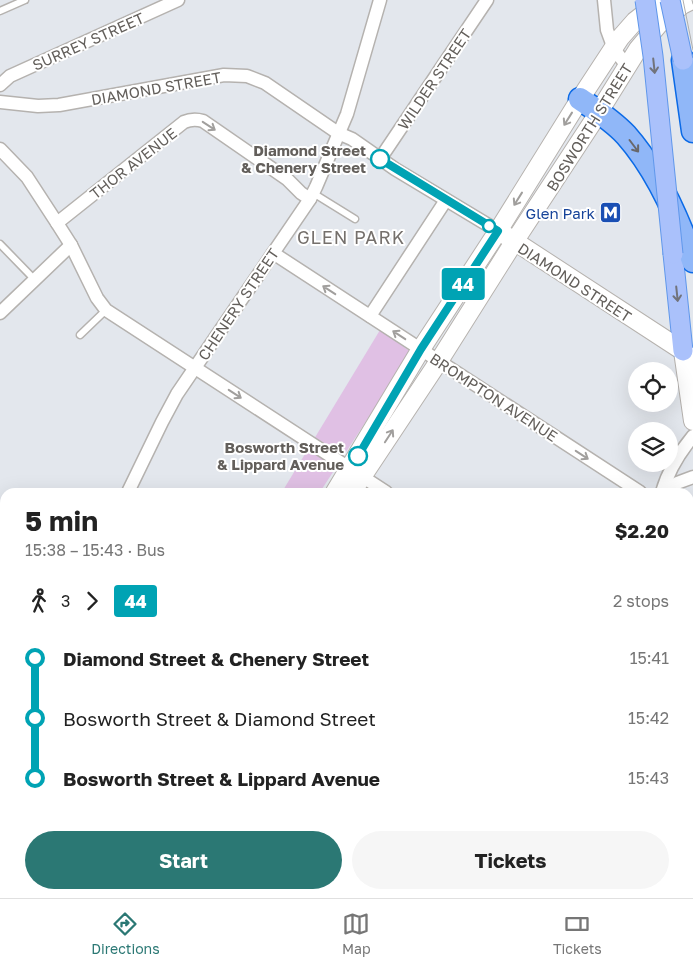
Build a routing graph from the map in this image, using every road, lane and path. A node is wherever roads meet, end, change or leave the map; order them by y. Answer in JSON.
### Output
{"nodes":[{"id":1,"x":25,"y":0,"type":"edge"},
{"id":2,"x":178,"y":0,"type":"edge"},
{"id":3,"x":380,"y":0,"type":"edge"},
{"id":4,"x":471,"y":0,"type":"edge"},
{"id":5,"x":604,"y":0,"type":"edge"},
{"id":6,"x":645,"y":0,"type":"edge"},
{"id":7,"x":662,"y":0,"type":"edge"},
{"id":8,"x":670,"y":0,"type":"edge"},
{"id":9,"x":692,"y":0,"type":"edge"},
{"id":10,"x":484,"y":4,"type":"edge"},
{"id":11,"x":0,"y":11,"type":"edge"},
{"id":12,"x":614,"y":49,"type":"junction"},
{"id":13,"x":683,"y":60,"type":"junction"},
{"id":14,"x":627,"y":66,"type":"junction"},
{"id":15,"x":0,"y":85,"type":"edge"},
{"id":16,"x":580,"y":99,"type":"junction"},
{"id":17,"x":0,"y":102,"type":"edge"},
{"id":18,"x":693,"y":105,"type":"edge"},
{"id":19,"x":599,"y":112,"type":"junction"},
{"id":20,"x":693,"y":131,"type":"edge"},
{"id":21,"x":338,"y":133,"type":"junction"},
{"id":22,"x":0,"y":150,"type":"edge"},
{"id":23,"x":380,"y":159,"type":"junction"},
{"id":24,"x":312,"y":196,"type":"junction"},
{"id":25,"x":446,"y":200,"type":"junction"},
{"id":26,"x":355,"y":220,"type":"dead end"},
{"id":27,"x":58,"y":223,"type":"junction"},
{"id":28,"x":498,"y":231,"type":"junction"},
{"id":29,"x":514,"y":242,"type":"junction"},
{"id":30,"x":0,"y":244,"type":"edge"},
{"id":31,"x":71,"y":245,"type":"junction"},
{"id":32,"x":273,"y":253,"type":"junction"},
{"id":33,"x":683,"y":258,"type":"edge"},
{"id":34,"x":34,"y":280,"type":"junction"},
{"id":35,"x":106,"y":310,"type":"junction"},
{"id":36,"x":0,"y":313,"type":"edge"},
{"id":37,"x":370,"y":316,"type":"junction"},
{"id":38,"x":80,"y":335,"type":"dead end"},
{"id":39,"x":421,"y":349,"type":"junction"},
{"id":40,"x":688,"y":356,"type":"edge"},
{"id":41,"x":439,"y":361,"type":"junction"},
{"id":42,"x":194,"y":368,"type":"junction"},
{"id":43,"x":693,"y":421,"type":"edge"},
{"id":44,"x":693,"y":436,"type":"edge"},
{"id":45,"x":356,"y":473,"type":"junction"},
{"id":46,"x":693,"y":477,"type":"edge"},
{"id":47,"x":131,"y":488,"type":"edge"},
{"id":48,"x":339,"y":488,"type":"edge"},
{"id":49,"x":353,"y":488,"type":"edge"},
{"id":50,"x":380,"y":488,"type":"edge"},
{"id":51,"x":634,"y":488,"type":"edge"},
{"id":52,"x":663,"y":488,"type":"edge"},
{"id":53,"x":673,"y":488,"type":"edge"}],
"edges":[{"from":1,"to":11,"type":"lane"},
{"from":2,"to":15,"type":"street","name":"SURREY STREET"},
{"from":3,"to":21,"type":"street","name":"CHENERY STREET"},
{"from":4,"to":10,"type":"street"},
{"from":5,"to":12,"type":"street"},
{"from":6,"to":33,"type":"main road","one_way":true,"bridge":true},
{"from":7,"to":12,"type":"main road","name":"BOSWORTH STREET"},
{"from":8,"to":13,"type":"main road","bridge":true},
{"from":9,"to":14,"type":"main road","name":"BOSWORTH STREET"},
{"from":10,"to":23,"type":"street","name":"WILDER STREET"},
{"from":12,"to":14,"type":"street"},
{"from":12,"to":16,"type":"main road","name":"BOSWORTH STREET"},
{"from":13,"to":18,"type":"main road"},
{"from":13,"to":20,"type":"highway"},
{"from":14,"to":19,"type":"main road","name":"BOSWORTH STREET"},
{"from":16,"to":19,"type":"highway"},
{"from":16,"to":28,"type":"main road","name":"BOSWORTH STREET","one_way":true},
{"from":17,"to":21,"type":"street","name":"DIAMOND STREET"},
{"from":19,"to":29,"type":"main road","name":"BOSWORTH STREET"},
{"from":19,"to":33,"type":"highway","one_way":true},
{"from":21,"to":23,"type":"street","name":"DIAMOND STREET"},
{"from":21,"to":24,"type":"street","name":"CHENERY STREET"},
{"from":22,"to":27,"type":"street"},
{"from":23,"to":25,"type":"street","name":"DIAMOND STREET"},
{"from":24,"to":26,"type":"lane"},
{"from":27,"to":24,"type":"street","name":"THOR AVENUE","one_way":true},
{"from":24,"to":32,"type":"street","name":"CHENERY STREET"},
{"from":25,"to":28,"type":"street","name":"DIAMOND STREET"},
{"from":25,"to":37,"type":"street"},
{"from":27,"to":31,"type":"street"},
{"from":28,"to":29,"type":"main road","name":"DIAMOND STREET"},
{"from":28,"to":39,"type":"main road","name":"BOSWORTH STREET"},
{"from":29,"to":40,"type":"main road","name":"DIAMOND STREET"},
{"from":29,"to":41,"type":"main road","name":"BOSWORTH STREET"},
{"from":30,"to":34,"type":"lane"},
{"from":31,"to":34,"type":"street"},
{"from":31,"to":35,"type":"street"},
{"from":37,"to":32,"type":"street","name":"BROMPTON AVENUE","one_way":true},
{"from":32,"to":42,"type":"street","name":"CHENERY STREET"},
{"from":33,"to":40,"type":"main road","one_way":true},
{"from":34,"to":36,"type":"street"},
{"from":35,"to":38,"type":"lane"},
{"from":35,"to":42,"type":"street"},
{"from":39,"to":37,"type":"street","name":"BROMPTON AVENUE","one_way":true},
{"from":39,"to":41,"type":"street","name":"BROMPTON AVENUE"},
{"from":39,"to":45,"type":"main road","name":"BOSWORTH STREET"},
{"from":40,"to":43,"type":"main road"},
{"from":45,"to":41,"type":"main road","name":"BOSWORTH STREET","one_way":true},
{"from":41,"to":51,"type":"street","name":"BROMPTON AVENUE","one_way":true},
{"from":42,"to":45,"type":"street","one_way":true},
{"from":42,"to":47,"type":"street","name":"CHENERY STREET"},
{"from":44,"to":52,"type":"street"},
{"from":45,"to":48,"type":"main road","name":"BOSWORTH STREET"},
{"from":45,"to":49,"type":"main road","name":"BOSWORTH STREET"},
{"from":45,"to":50,"type":"street"},
{"from":46,"to":53,"type":"street"}]}
